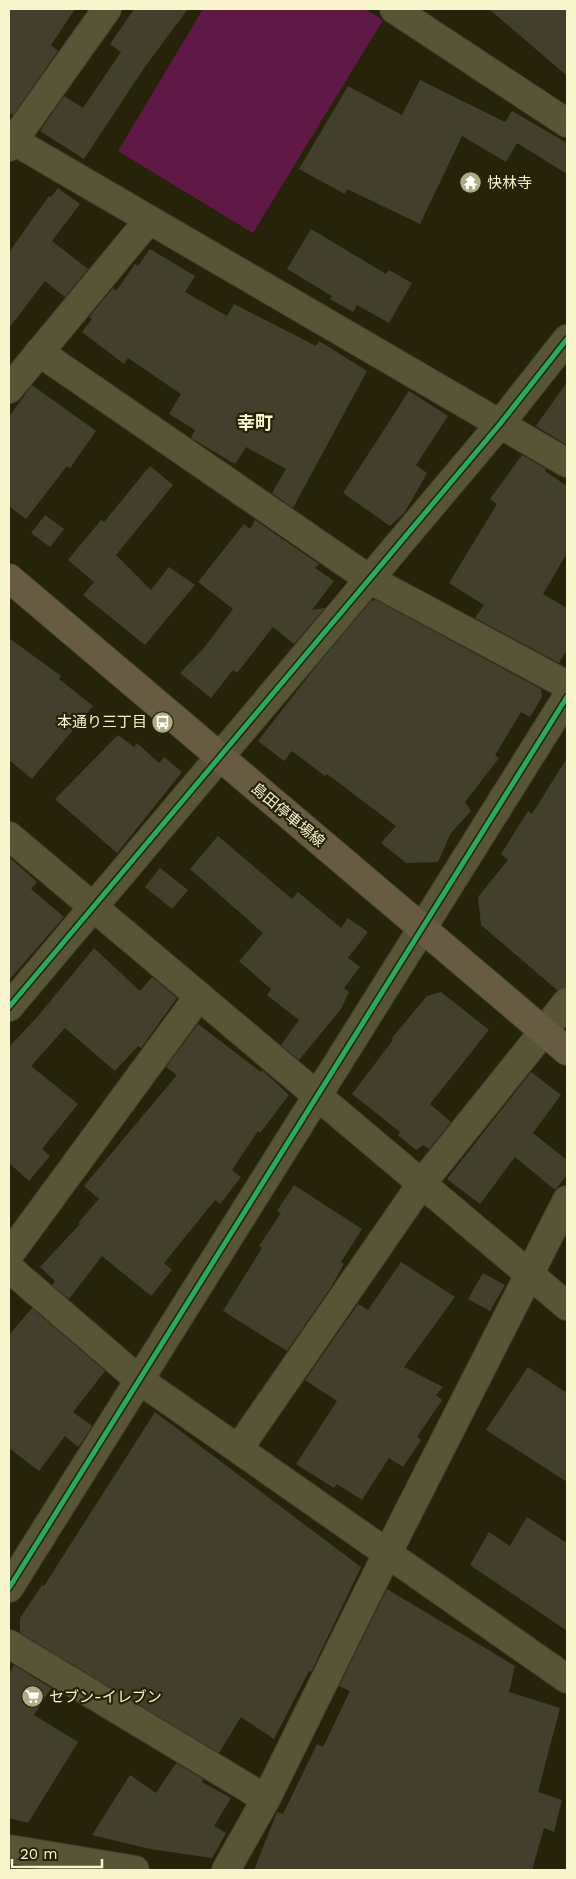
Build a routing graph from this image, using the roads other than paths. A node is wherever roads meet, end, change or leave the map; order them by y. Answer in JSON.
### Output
{"nodes":[{"id":1,"x":107,"y":9,"type":"edge"},
{"id":2,"x":394,"y":9,"type":"edge"},
{"id":3,"x":430,"y":18,"type":"edge"},
{"id":4,"x":567,"y":122,"type":"edge"},
{"id":5,"x":10,"y":142,"type":"edge"},
{"id":6,"x":148,"y":221,"type":"junction"},
{"id":7,"x":567,"y":339,"type":"edge"},
{"id":8,"x":39,"y":352,"type":"junction"},
{"id":9,"x":9,"y":389,"type":"edge"},
{"id":10,"x":500,"y":424,"type":"junction"},
{"id":11,"x":567,"y":463,"type":"edge"},
{"id":12,"x":9,"y":578,"type":"edge"},
{"id":13,"x":369,"y":579,"type":"junction"},
{"id":14,"x":567,"y":685,"type":"edge"},
{"id":15,"x":567,"y":697,"type":"edge"},
{"id":16,"x":220,"y":758,"type":"junction"},
{"id":17,"x":9,"y":836,"type":"edge"},
{"id":18,"x":93,"y":908,"type":"junction"},
{"id":19,"x":423,"y":928,"type":"junction"},
{"id":20,"x":199,"y":996,"type":"junction"},
{"id":21,"x":567,"y":1002,"type":"edge"},
{"id":22,"x":9,"y":1007,"type":"edge"},
{"id":23,"x":543,"y":1031,"type":"junction"},
{"id":24,"x":567,"y":1051,"type":"edge"},
{"id":25,"x":318,"y":1095,"type":"junction"},
{"id":26,"x":422,"y":1183,"type":"junction"},
{"id":27,"x":567,"y":1200,"type":"edge"},
{"id":28,"x":9,"y":1255,"type":"edge"},
{"id":29,"x":9,"y":1268,"type":"edge"},
{"id":30,"x":529,"y":1275,"type":"junction"},
{"id":31,"x":567,"y":1306,"type":"edge"},
{"id":32,"x":138,"y":1379,"type":"junction"},
{"id":33,"x":239,"y":1448,"type":"junction"},
{"id":34,"x":387,"y":1554,"type":"junction"},
{"id":35,"x":9,"y":1588,"type":"edge"},
{"id":36,"x":9,"y":1644,"type":"edge"},
{"id":37,"x":567,"y":1679,"type":"edge"},
{"id":38,"x":266,"y":1799,"type":"junction"},
{"id":39,"x":9,"y":1848,"type":"edge"},
{"id":40,"x":135,"y":1870,"type":"edge"},
{"id":41,"x":226,"y":1870,"type":"edge"}],
"edges":[{"from":1,"to":5,"type":"street"},
{"from":2,"to":3,"type":"street"},
{"from":3,"to":4,"type":"street"},
{"from":5,"to":6,"type":"street"},
{"from":6,"to":8,"type":"street"},
{"from":6,"to":10,"type":"street"},
{"from":7,"to":10,"type":"street"},
{"from":8,"to":9,"type":"street"},
{"from":8,"to":13,"type":"street"},
{"from":10,"to":11,"type":"street"},
{"from":10,"to":13,"type":"street"},
{"from":12,"to":16,"type":"main road","name":"島田停車場線"},
{"from":13,"to":14,"type":"street"},
{"from":13,"to":16,"type":"street"},
{"from":15,"to":19,"type":"street"},
{"from":16,"to":18,"type":"street"},
{"from":16,"to":19,"type":"main road","name":"島田停車場線"},
{"from":17,"to":18,"type":"street"},
{"from":18,"to":20,"type":"street"},
{"from":18,"to":22,"type":"street"},
{"from":19,"to":23,"type":"main road","name":"島田停車場線"},
{"from":19,"to":25,"type":"street"},
{"from":20,"to":25,"type":"street"},
{"from":20,"to":28,"type":"street"},
{"from":21,"to":23,"type":"street"},
{"from":23,"to":24,"type":"main road","name":"島田停車場線"},
{"from":23,"to":26,"type":"street"},
{"from":25,"to":26,"type":"street"},
{"from":25,"to":32,"type":"street"},
{"from":26,"to":30,"type":"street"},
{"from":26,"to":33,"type":"street"},
{"from":27,"to":30,"type":"street"},
{"from":29,"to":32,"type":"street"},
{"from":30,"to":31,"type":"street"},
{"from":30,"to":34,"type":"street"},
{"from":32,"to":33,"type":"street"},
{"from":32,"to":35,"type":"street"},
{"from":33,"to":34,"type":"street"},
{"from":34,"to":37,"type":"street"},
{"from":34,"to":38,"type":"street"},
{"from":36,"to":38,"type":"street"},
{"from":38,"to":41,"type":"street"},
{"from":39,"to":40,"type":"street"}]}
